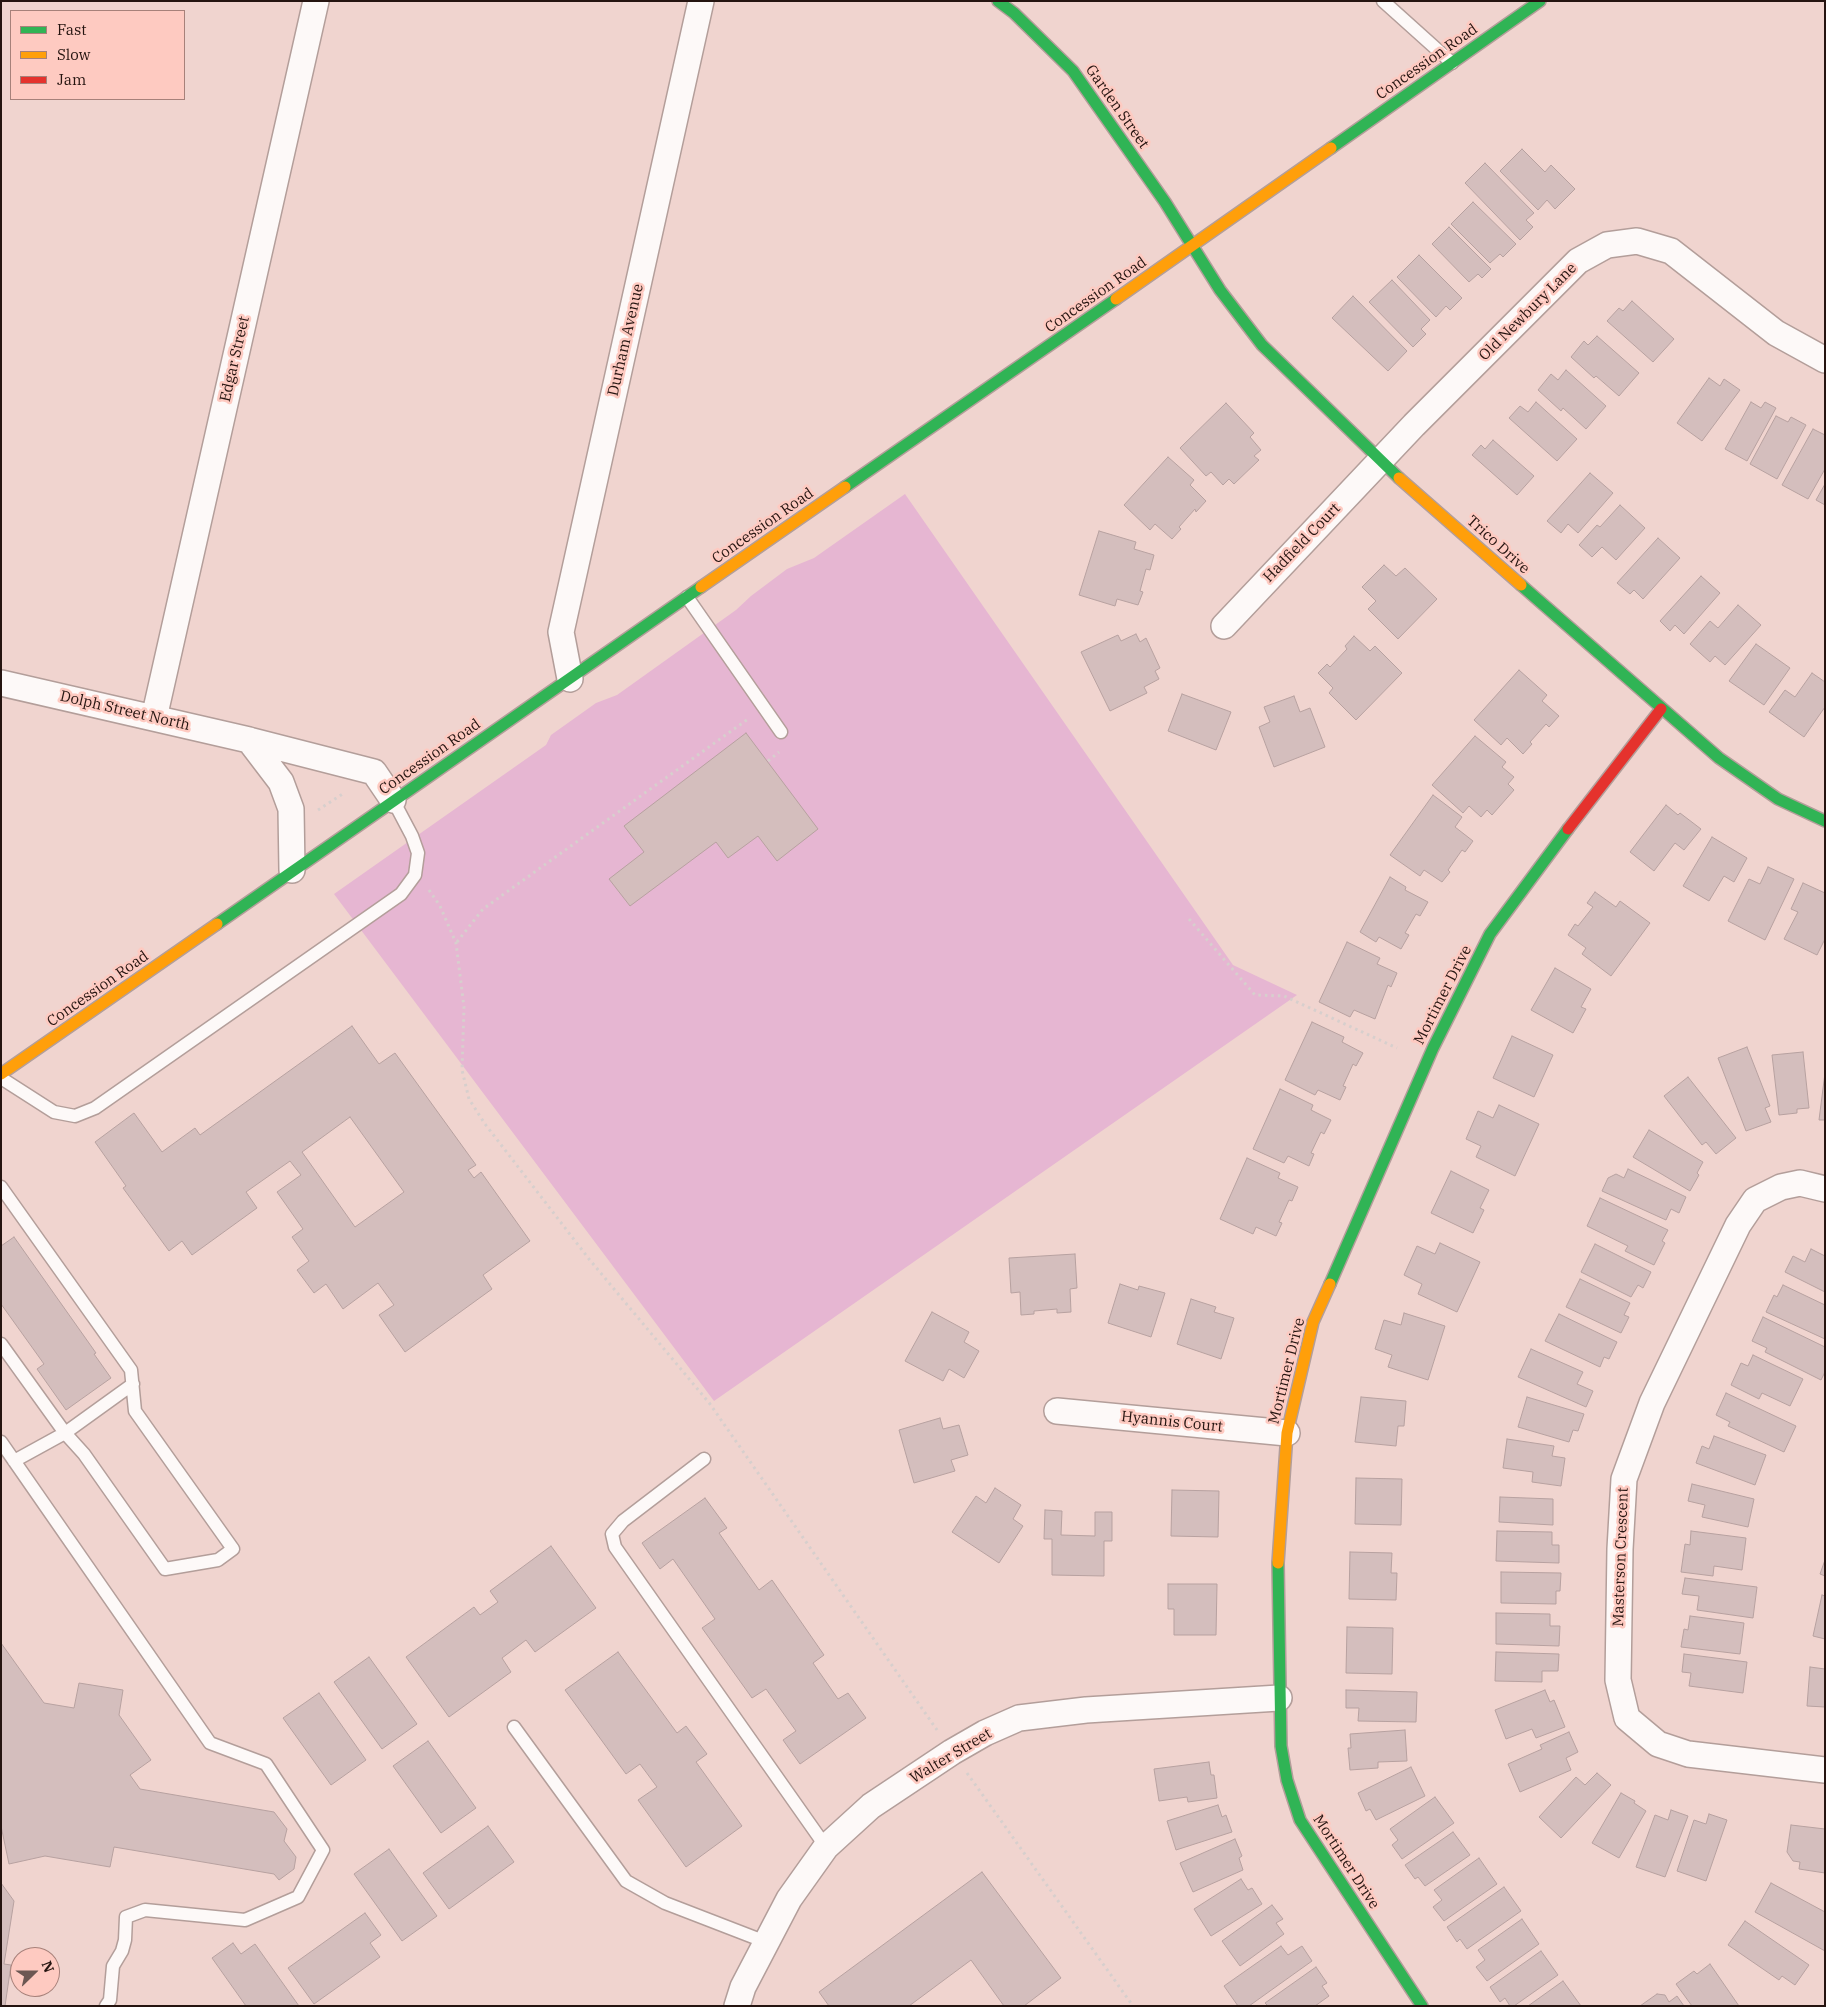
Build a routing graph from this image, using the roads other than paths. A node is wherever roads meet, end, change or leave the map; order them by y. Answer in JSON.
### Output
{"nodes":[{"id":1,"x":316,"y":1,"type":"edge"},
{"id":2,"x":701,"y":1,"type":"edge"},
{"id":3,"x":998,"y":1,"type":"edge"},
{"id":4,"x":1383,"y":1,"type":"edge"},
{"id":5,"x":1540,"y":1,"type":"edge"},
{"id":6,"x":1452,"y":63,"type":"junction"},
{"id":7,"x":1192,"y":246,"type":"junction"},
{"id":8,"x":1825,"y":360,"type":"edge"},
{"id":9,"x":1380,"y":461,"type":"junction"},
{"id":10,"x":687,"y":597,"type":"junction"},
{"id":11,"x":1224,"y":626,"type":"dead end"},
{"id":12,"x":570,"y":679,"type":"junction"},
{"id":13,"x":1,"y":683,"type":"edge"},
{"id":14,"x":1661,"y":709,"type":"junction"},
{"id":15,"x":154,"y":718,"type":"junction"},
{"id":16,"x":781,"y":732,"type":"dead end"},
{"id":17,"x":249,"y":740,"type":"junction"},
{"id":18,"x":393,"y":800,"type":"junction"},
{"id":19,"x":1825,"y":821,"type":"edge"},
{"id":20,"x":292,"y":870,"type":"junction"},
{"id":21,"x":1,"y":1074,"type":"edge"},
{"id":22,"x":1,"y":1078,"type":"edge"},
{"id":23,"x":1,"y":1187,"type":"edge"},
{"id":24,"x":1825,"y":1189,"type":"edge"},
{"id":25,"x":1,"y":1344,"type":"edge"},
{"id":26,"x":133,"y":1384,"type":"junction"},
{"id":27,"x":1057,"y":1411,"type":"dead end"},
{"id":28,"x":64,"y":1433,"type":"junction"},
{"id":29,"x":1287,"y":1434,"type":"junction"},
{"id":30,"x":1,"y":1442,"type":"edge"},
{"id":31,"x":704,"y":1459,"type":"dead end"},
{"id":32,"x":14,"y":1461,"type":"junction"},
{"id":33,"x":1279,"y":1698,"type":"junction"},
{"id":34,"x":514,"y":1727,"type":"dead end"},
{"id":35,"x":1825,"y":1770,"type":"edge"},
{"id":36,"x":826,"y":1847,"type":"junction"},
{"id":37,"x":766,"y":1942,"type":"junction"},
{"id":38,"x":106,"y":2006,"type":"edge"},
{"id":39,"x":737,"y":2006,"type":"edge"},
{"id":40,"x":1422,"y":2006,"type":"edge"}],
"edges":[{"from":1,"to":15,"type":"street","name":"Edgar Street"},
{"from":2,"to":12,"type":"street","name":"Durham Avenue"},
{"from":3,"to":7,"type":"street","name":"Garden Street"},
{"from":4,"to":6,"type":"lane"},
{"from":5,"to":6,"type":"street","name":"Concession Road"},
{"from":6,"to":7,"type":"street","name":"Concession Road"},
{"from":7,"to":9,"type":"street","name":"Trico Drive"},
{"from":7,"to":10,"type":"street","name":"Concession Road"},
{"from":8,"to":9,"type":"street","name":"Old Newbury Lane"},
{"from":9,"to":11,"type":"street","name":"Hadfield Court"},
{"from":9,"to":14,"type":"street","name":"Trico Drive"},
{"from":10,"to":12,"type":"street","name":"Concession Road"},
{"from":10,"to":16,"type":"lane"},
{"from":12,"to":18,"type":"street","name":"Concession Road"},
{"from":13,"to":15,"type":"street","name":"Dolph Street North"},
{"from":14,"to":19,"type":"street","name":"Trico Drive"},
{"from":14,"to":29,"type":"street","name":"Mortimer Drive"},
{"from":15,"to":17,"type":"street","name":"Dolph Street North"},
{"from":17,"to":18,"type":"street","name":"Dolph Street North"},
{"from":17,"to":20,"type":"street"},
{"from":18,"to":20,"type":"street","name":"Concession Road"},
{"from":18,"to":22,"type":"lane"},
{"from":20,"to":21,"type":"street","name":"Concession Road"},
{"from":23,"to":26,"type":"lane"},
{"from":24,"to":35,"type":"street","name":"Masterson Crescent"},
{"from":25,"to":28,"type":"lane"},
{"from":26,"to":28,"type":"lane"},
{"from":26,"to":28,"type":"lane"},
{"from":27,"to":29,"type":"street","name":"Hyannis Court"},
{"from":28,"to":32,"type":"lane"},
{"from":29,"to":33,"type":"street","name":"Mortimer Drive"},
{"from":30,"to":32,"type":"lane"},
{"from":31,"to":36,"type":"lane"},
{"from":32,"to":38,"type":"lane"},
{"from":33,"to":36,"type":"street","name":"Walter Street"},
{"from":33,"to":40,"type":"street","name":"Mortimer Drive"},
{"from":34,"to":37,"type":"lane"},
{"from":36,"to":37,"type":"street","name":"Walter Street"},
{"from":37,"to":39,"type":"street","name":"Walter Street"}]}
